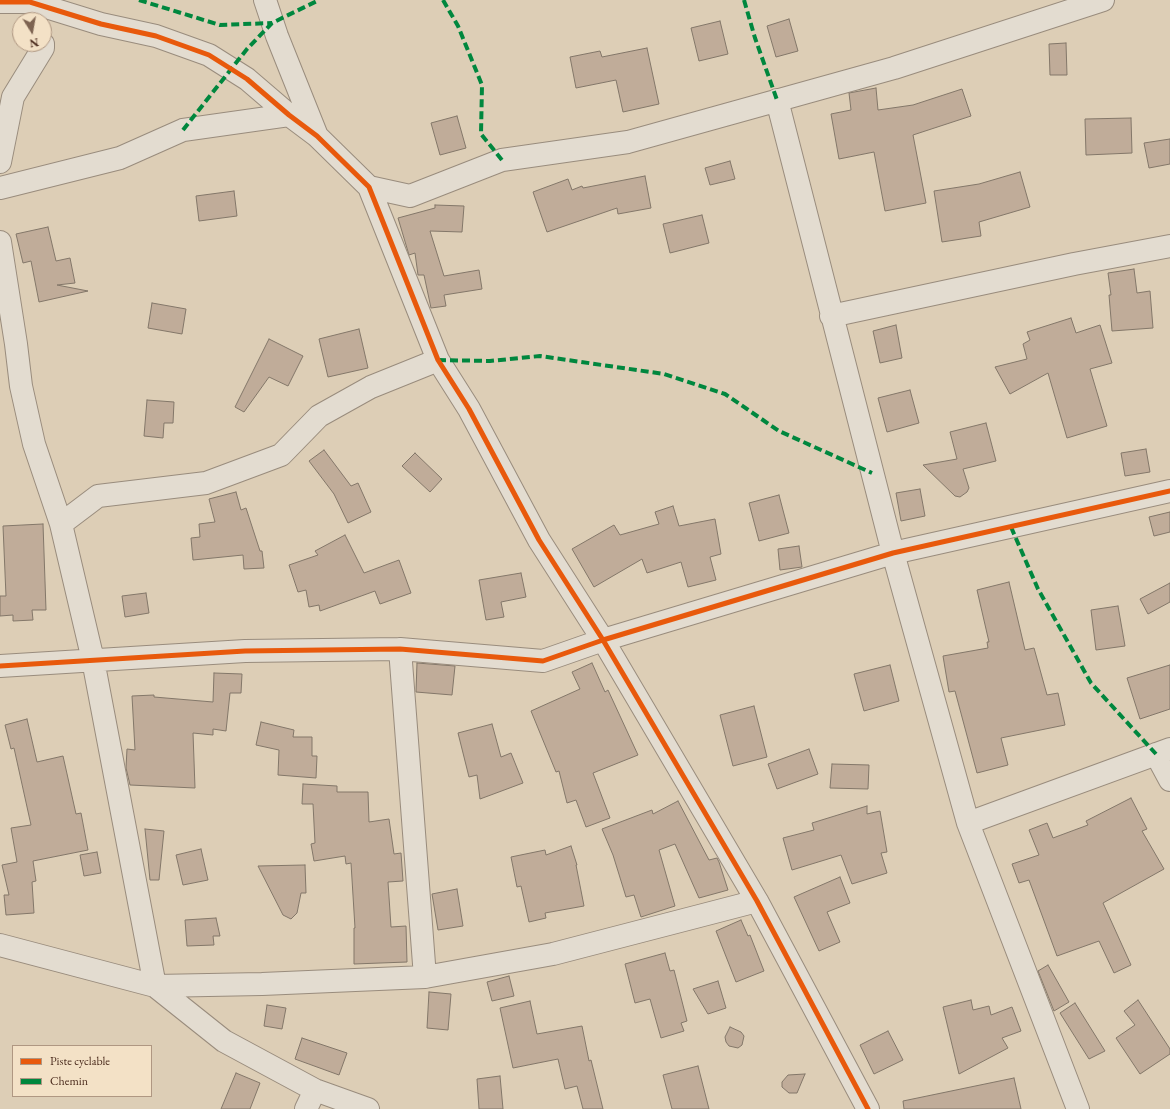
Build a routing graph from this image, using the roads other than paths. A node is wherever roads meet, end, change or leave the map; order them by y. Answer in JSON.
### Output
{"nodes":[{"id":1,"x":265,"y":0,"type":"edge"},
{"id":2,"x":1102,"y":0,"type":"edge"},
{"id":3,"x":0,"y":2,"type":"edge"},
{"id":4,"x":34,"y":11,"type":"edge"},
{"id":5,"x":41,"y":52,"type":"edge"},
{"id":6,"x":777,"y":100,"type":"junction"},
{"id":7,"x":289,"y":115,"type":"junction"},
{"id":8,"x":317,"y":136,"type":"junction"},
{"id":9,"x":0,"y":162,"type":"edge"},
{"id":10,"x":369,"y":186,"type":"junction"},
{"id":11,"x":0,"y":188,"type":"edge"},
{"id":12,"x":0,"y":242,"type":"edge"},
{"id":13,"x":1170,"y":246,"type":"edge"},
{"id":14,"x":831,"y":316,"type":"junction"},
{"id":15,"x":438,"y":360,"type":"junction"},
{"id":16,"x":1170,"y":491,"type":"edge"},
{"id":17,"x":61,"y":524,"type":"junction"},
{"id":18,"x":893,"y":553,"type":"junction"},
{"id":19,"x":603,"y":640,"type":"junction"},
{"id":20,"x":400,"y":649,"type":"junction"},
{"id":21,"x":94,"y":660,"type":"junction"},
{"id":22,"x":0,"y":666,"type":"edge"},
{"id":23,"x":1163,"y":752,"type":"edge"},
{"id":24,"x":1170,"y":780,"type":"edge"},
{"id":25,"x":968,"y":823,"type":"junction"},
{"id":26,"x":757,"y":902,"type":"junction"},
{"id":27,"x":0,"y":945,"type":"edge"},
{"id":28,"x":425,"y":977,"type":"junction"},
{"id":29,"x":155,"y":986,"type":"junction"},
{"id":30,"x":311,"y":1099,"type":"edge"},
{"id":31,"x":368,"y":1109,"type":"edge"},
{"id":32,"x":868,"y":1109,"type":"edge"},
{"id":33,"x":1078,"y":1109,"type":"edge"}],
"edges":[{"from":1,"to":8,"type":"street"},
{"from":2,"to":6,"type":"street"},
{"from":3,"to":4,"type":"street"},
{"from":4,"to":7,"type":"street"},
{"from":5,"to":9,"type":"street"},
{"from":6,"to":10,"type":"street"},
{"from":6,"to":14,"type":"street"},
{"from":7,"to":8,"type":"street"},
{"from":7,"to":11,"type":"street"},
{"from":8,"to":10,"type":"street"},
{"from":10,"to":15,"type":"street"},
{"from":12,"to":17,"type":"street"},
{"from":13,"to":14,"type":"street"},
{"from":14,"to":18,"type":"street"},
{"from":15,"to":17,"type":"street"},
{"from":15,"to":19,"type":"street"},
{"from":16,"to":18,"type":"street"},
{"from":17,"to":21,"type":"street"},
{"from":18,"to":19,"type":"street"},
{"from":18,"to":25,"type":"street"},
{"from":19,"to":20,"type":"street"},
{"from":19,"to":26,"type":"street"},
{"from":20,"to":21,"type":"street"},
{"from":20,"to":28,"type":"street"},
{"from":21,"to":22,"type":"street"},
{"from":21,"to":29,"type":"street"},
{"from":23,"to":24,"type":"street"},
{"from":23,"to":25,"type":"street"},
{"from":25,"to":33,"type":"street"},
{"from":26,"to":28,"type":"street"},
{"from":26,"to":32,"type":"street"},
{"from":27,"to":29,"type":"street"},
{"from":28,"to":29,"type":"street"},
{"from":29,"to":30,"type":"street"},
{"from":30,"to":31,"type":"street"}]}
